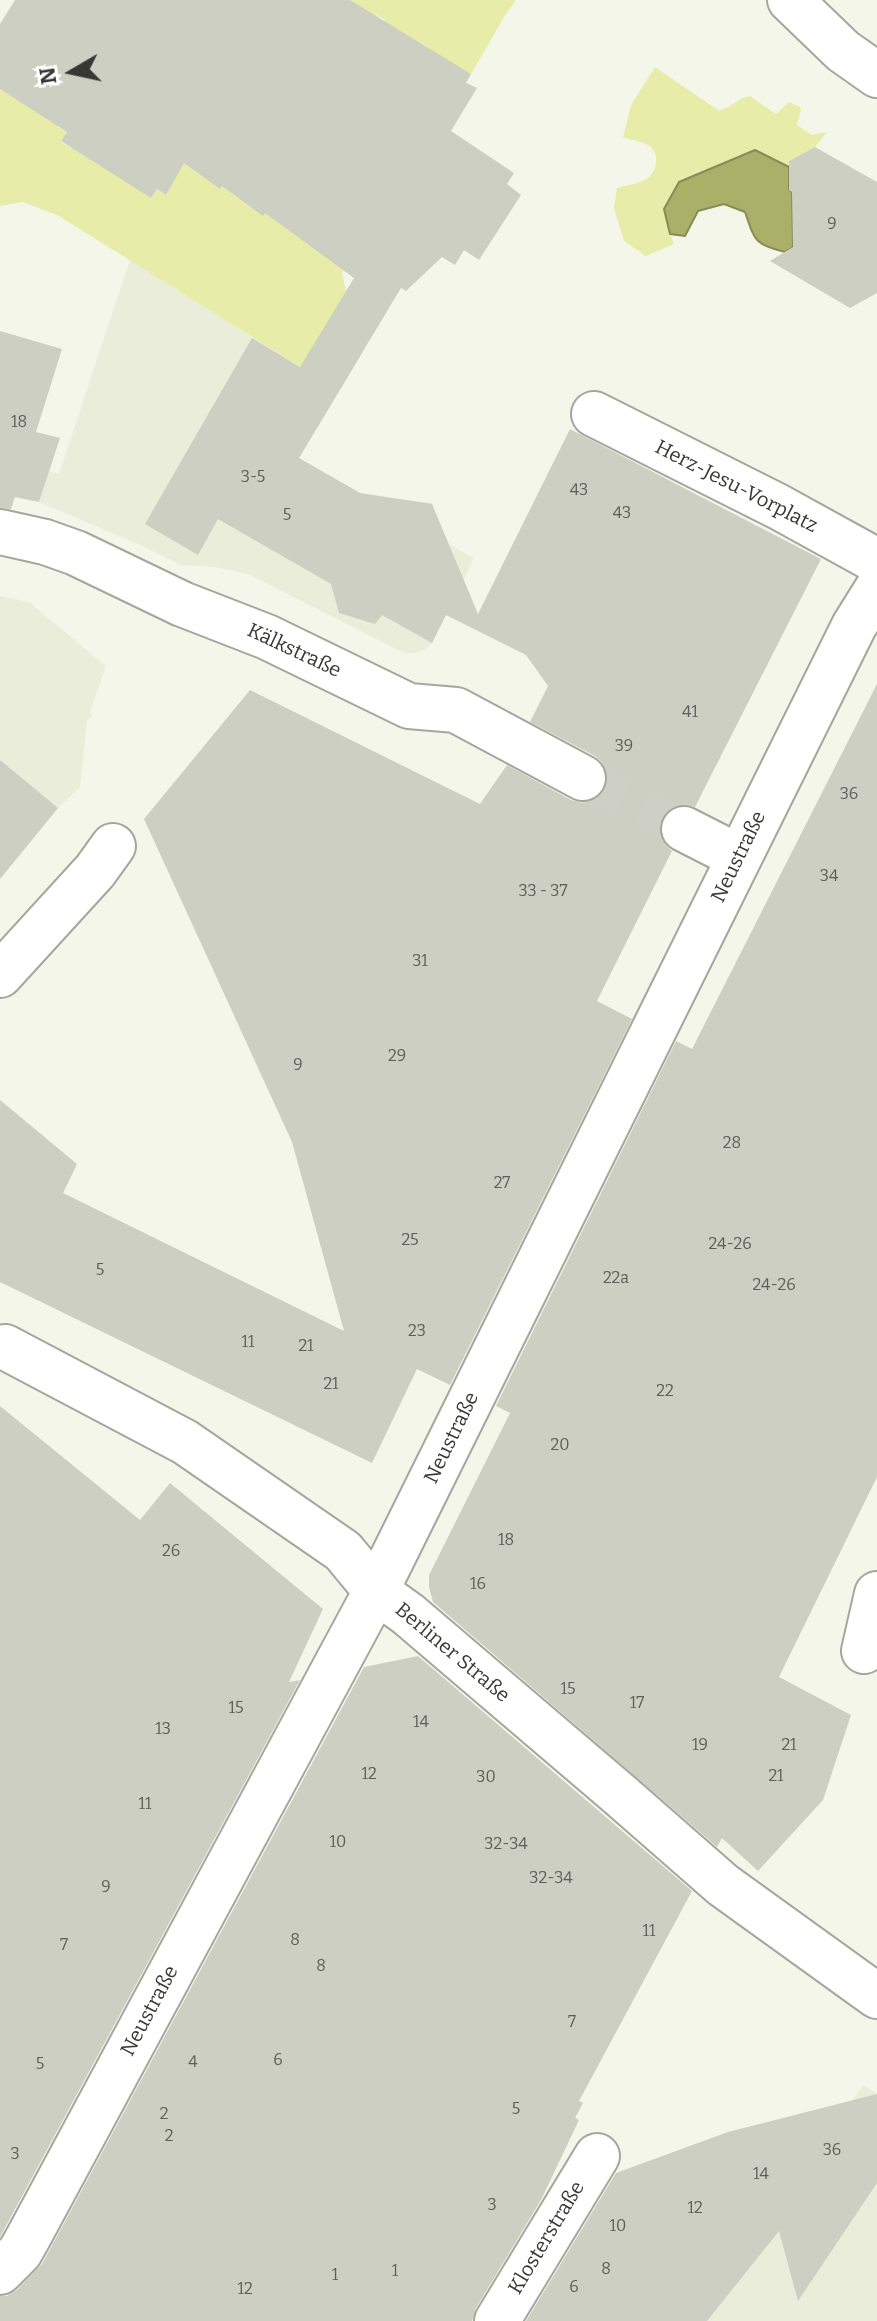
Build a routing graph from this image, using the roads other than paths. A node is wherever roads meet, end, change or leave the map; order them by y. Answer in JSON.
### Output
{"nodes":[{"id":1,"x":790,"y":0,"type":"edge"},
{"id":2,"x":877,"y":75,"type":"edge"},
{"id":3,"x":594,"y":414,"type":"dead end"},
{"id":4,"x":0,"y":532,"type":"edge"},
{"id":5,"x":877,"y":561,"type":"edge"},
{"id":6,"x":877,"y":589,"type":"edge"},
{"id":7,"x":866,"y":634,"type":"edge"},
{"id":8,"x":583,"y":778,"type":"tunnel mouth"},
{"id":9,"x":684,"y":829,"type":"tunnel mouth"},
{"id":10,"x":113,"y":846,"type":"dead end"},
{"id":11,"x":739,"y":857,"type":"junction"},
{"id":12,"x":0,"y":975,"type":"edge"},
{"id":13,"x":5,"y":1347,"type":"dead end"},
{"id":14,"x":376,"y":1591,"type":"junction"},
{"id":15,"x":877,"y":1594,"type":"edge"},
{"id":16,"x":864,"y":1651,"type":"dead end"},
{"id":17,"x":877,"y":1996,"type":"edge"},
{"id":18,"x":597,"y":2156,"type":"dead end"},
{"id":19,"x":0,"y":2272,"type":"edge"},
{"id":20,"x":497,"y":2321,"type":"edge"}],
"edges":[{"from":1,"to":2,"type":"street"},
{"from":3,"to":5,"type":"street","name":"Herz-Jesu-Vorplatz"},
{"from":4,"to":8,"type":"street","name":"Kälkstraße"},
{"from":6,"to":7,"type":"street","name":"Neustraße"},
{"from":7,"to":11,"type":"street","name":"Neustraße"},
{"from":9,"to":11,"type":"street"},
{"from":10,"to":12,"type":"street"},
{"from":11,"to":14,"type":"street","name":"Neustraße"},
{"from":13,"to":14,"type":"street","name":"Berliner Straße"},
{"from":14,"to":17,"type":"street","name":"Berliner Straße"},
{"from":14,"to":19,"type":"street","name":"Neustraße"},
{"from":15,"to":16,"type":"street"},
{"from":18,"to":20,"type":"street","name":"Klosterstraße"}]}
